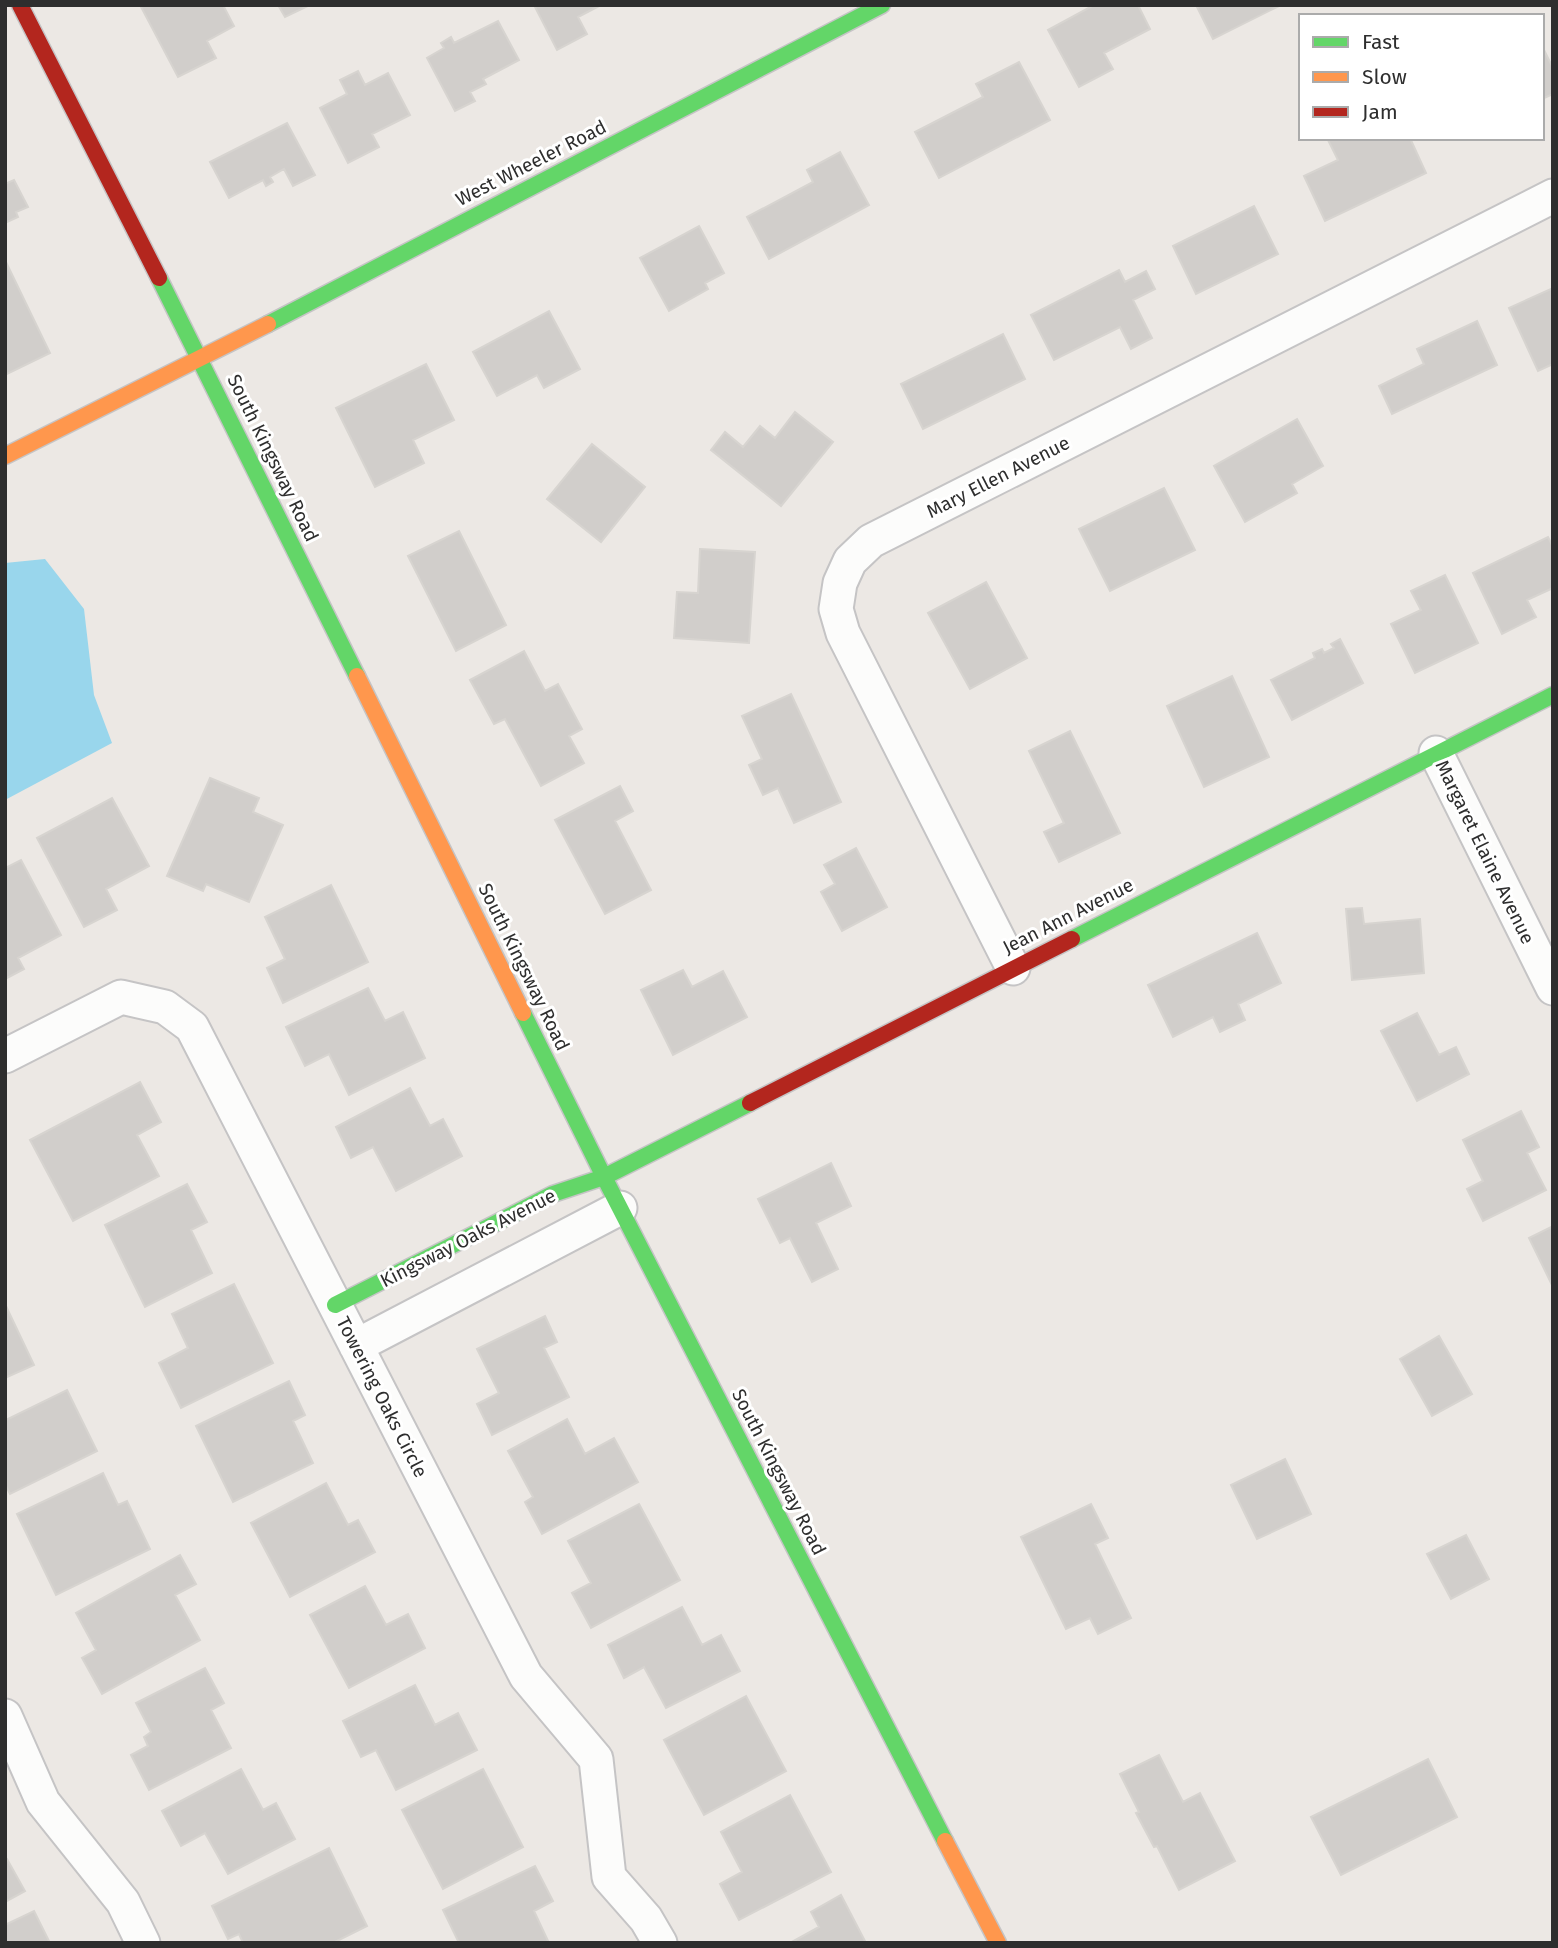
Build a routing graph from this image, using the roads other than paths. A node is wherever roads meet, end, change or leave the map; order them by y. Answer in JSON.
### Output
{"nodes":[{"id":1,"x":20,"y":5,"type":"edge"},
{"id":2,"x":881,"y":5,"type":"edge"},
{"id":3,"x":1553,"y":197,"type":"edge"},
{"id":4,"x":200,"y":359,"type":"junction"},
{"id":5,"x":5,"y":456,"type":"edge"},
{"id":6,"x":1553,"y":695,"type":"edge"},
{"id":7,"x":1436,"y":753,"type":"junction"},
{"id":8,"x":1013,"y":968,"type":"junction"},
{"id":9,"x":1553,"y":988,"type":"edge"},
{"id":10,"x":5,"y":1056,"type":"edge"},
{"id":11,"x":604,"y":1177,"type":"junction"},
{"id":12,"x":620,"y":1208,"type":"junction"},
{"id":13,"x":335,"y":1305,"type":"junction"},
{"id":14,"x":356,"y":1346,"type":"junction"},
{"id":15,"x":5,"y":1716,"type":"edge"},
{"id":16,"x":143,"y":1943,"type":"edge"},
{"id":17,"x":660,"y":1943,"type":"edge"},
{"id":18,"x":998,"y":1943,"type":"edge"}],
"edges":[{"from":1,"to":4,"type":"street","name":"South Kingsway Road"},
{"from":2,"to":4,"type":"street","name":"West Wheeler Road"},
{"from":3,"to":8,"type":"street","name":"Mary Ellen Avenue"},
{"from":4,"to":5,"type":"street","name":"West Wheeler Road"},
{"from":4,"to":11,"type":"street","name":"South Kingsway Road"},
{"from":6,"to":7,"type":"street","name":"Jean Ann Avenue"},
{"from":7,"to":8,"type":"street","name":"Jean Ann Avenue"},
{"from":7,"to":9,"type":"street","name":"Margaret Elaine Avenue"},
{"from":8,"to":11,"type":"street","name":"Jean Ann Avenue"},
{"from":10,"to":13,"type":"street","name":"Towering Oaks Circle"},
{"from":11,"to":12,"type":"street","name":"South Kingsway Road"},
{"from":11,"to":13,"type":"street","name":"Kingsway Oaks Avenue"},
{"from":12,"to":14,"type":"street"},
{"from":12,"to":18,"type":"street","name":"South Kingsway Road"},
{"from":13,"to":14,"type":"street","name":"Towering Oaks Circle"},
{"from":14,"to":17,"type":"street","name":"Towering Oaks Circle"},
{"from":15,"to":16,"type":"street"}]}
